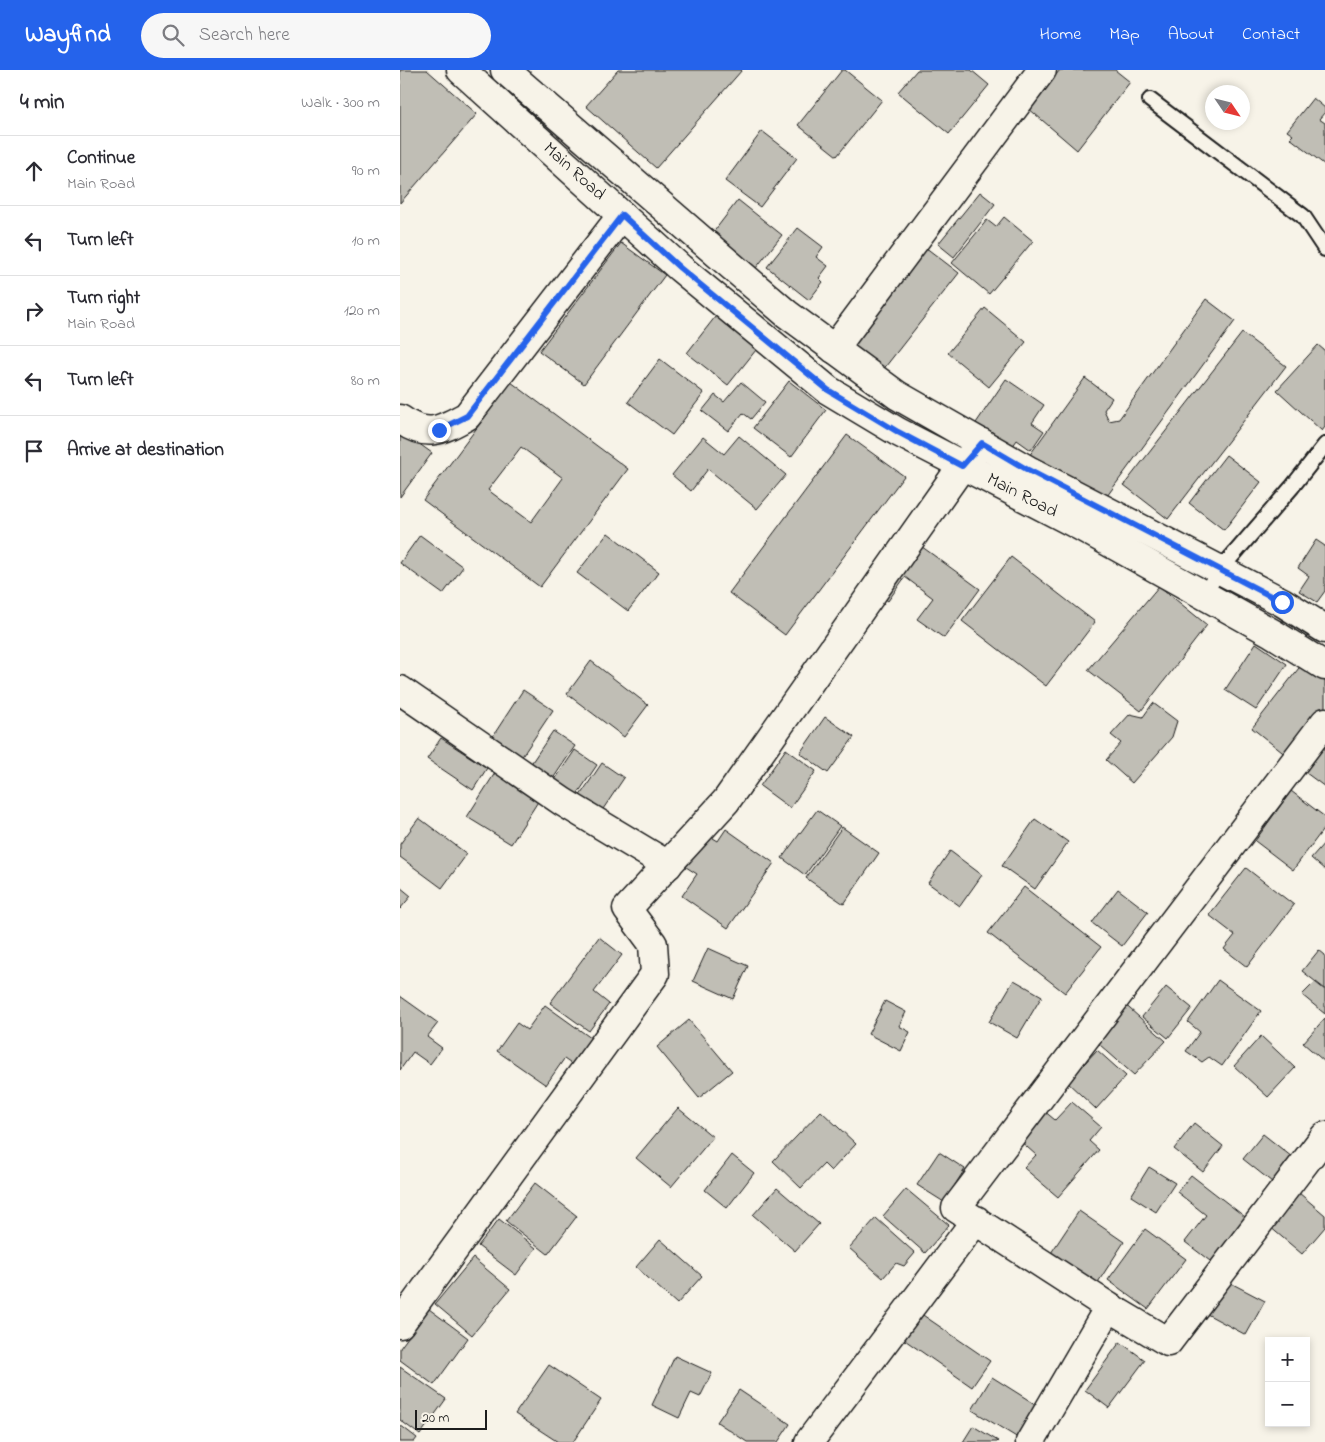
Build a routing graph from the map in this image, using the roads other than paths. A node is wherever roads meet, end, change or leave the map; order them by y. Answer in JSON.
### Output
{"nodes":[{"id":1,"x":461,"y":70,"type":"edge"},
{"id":2,"x":505,"y":70,"type":"edge"},
{"id":3,"x":1042,"y":70,"type":"edge"},
{"id":4,"x":1150,"y":100,"type":"dead end"},
{"id":5,"x":622,"y":215,"type":"junction"},
{"id":6,"x":1325,"y":249,"type":"edge"},
{"id":7,"x":834,"y":348,"type":"junction"},
{"id":8,"x":400,"y":419,"type":"edge"},
{"id":9,"x":982,"y":443,"type":"junction"},
{"id":10,"x":1325,"y":445,"type":"edge"},
{"id":11,"x":962,"y":466,"type":"junction"},
{"id":12,"x":1220,"y":570,"type":"junction"},
{"id":13,"x":1203,"y":595,"type":"junction"},
{"id":14,"x":1325,"y":629,"type":"edge"},
{"id":15,"x":1325,"y":666,"type":"edge"},
{"id":16,"x":400,"y":690,"type":"edge"},
{"id":17,"x":1325,"y":722,"type":"edge"},
{"id":18,"x":668,"y":865,"type":"junction"},
{"id":19,"x":1325,"y":1136,"type":"edge"},
{"id":20,"x":976,"y":1220,"type":"junction"},
{"id":21,"x":1109,"y":1306,"type":"junction"},
{"id":22,"x":400,"y":1324,"type":"edge"},
{"id":23,"x":809,"y":1442,"type":"edge"},
{"id":24,"x":1030,"y":1442,"type":"edge"}],
"edges":[{"from":1,"to":5,"type":"street","name":"Main Road"},
{"from":2,"to":7,"type":"street","name":"Main Road"},
{"from":3,"to":7,"type":"street"},
{"from":4,"to":6,"type":"lane"},
{"from":5,"to":8,"type":"street"},
{"from":5,"to":11,"type":"street","name":"Main Road"},
{"from":7,"to":9,"type":"street","name":"Main Road"},
{"from":9,"to":11,"type":"street"},
{"from":9,"to":12,"type":"street","name":"Main Road"},
{"from":10,"to":12,"type":"lane"},
{"from":11,"to":13,"type":"street","name":"Main Road"},
{"from":11,"to":18,"type":"street"},
{"from":12,"to":13,"type":"lane"},
{"from":12,"to":14,"type":"street","name":"Main Road"},
{"from":13,"to":15,"type":"street","name":"Main Road"},
{"from":16,"to":18,"type":"street"},
{"from":17,"to":20,"type":"street"},
{"from":18,"to":22,"type":"street"},
{"from":19,"to":21,"type":"street"},
{"from":20,"to":21,"type":"street"},
{"from":20,"to":23,"type":"street"},
{"from":21,"to":24,"type":"street"}]}
